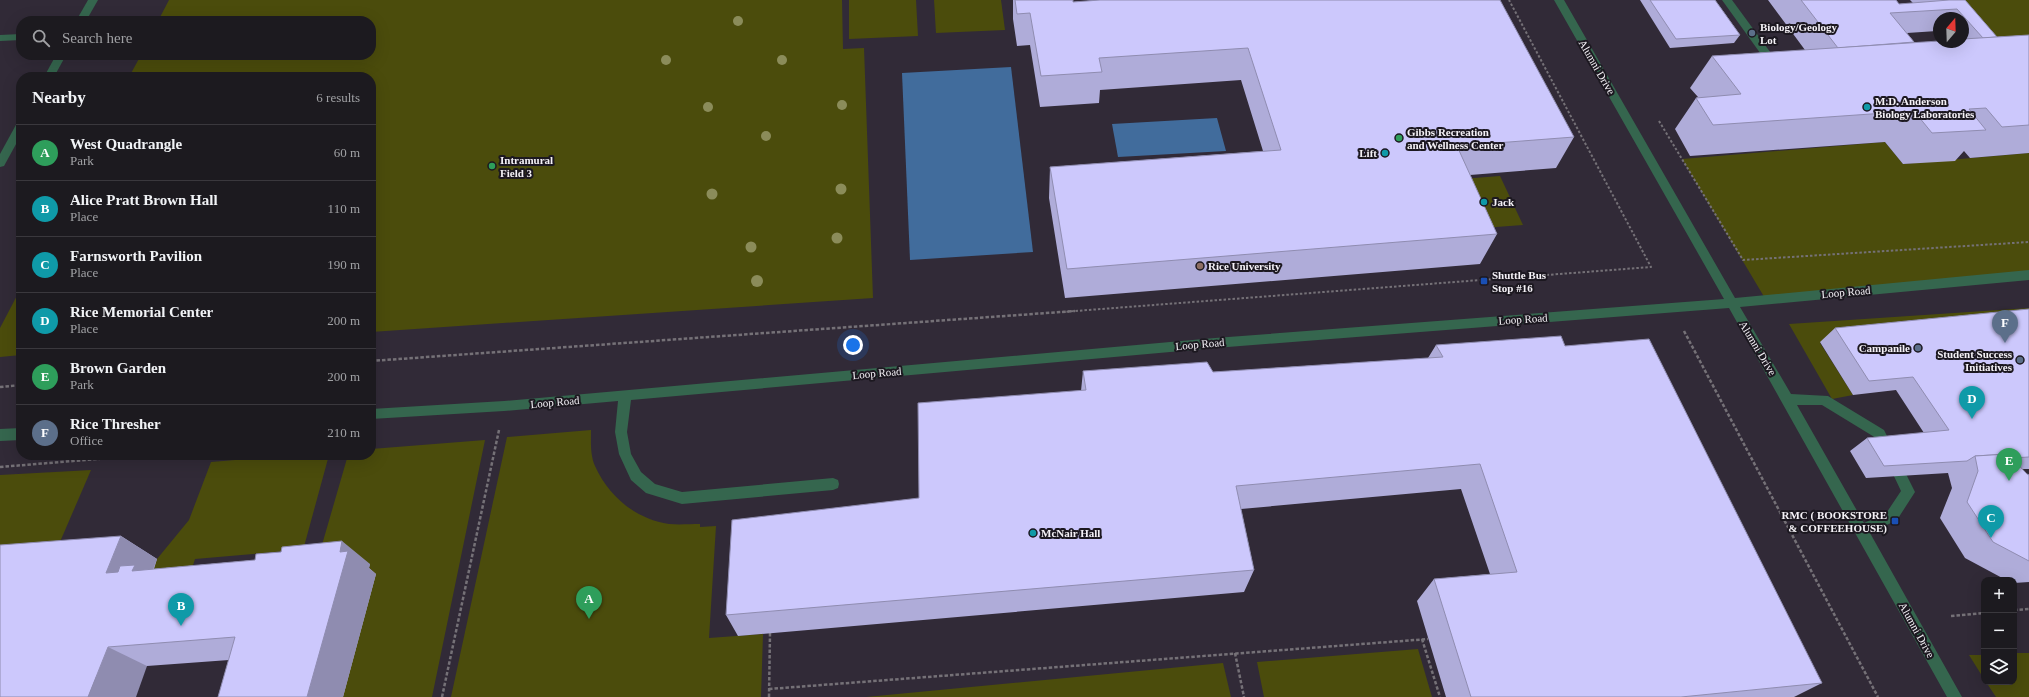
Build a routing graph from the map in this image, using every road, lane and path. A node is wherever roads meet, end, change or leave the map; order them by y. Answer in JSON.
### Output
{"nodes":[{"id":1,"x":93,"y":0,"type":"edge"},
{"id":2,"x":1509,"y":0,"type":"edge"},
{"id":3,"x":1559,"y":0,"type":"edge"},
{"id":4,"x":1727,"y":0,"type":"edge"},
{"id":5,"x":84,"y":16,"type":"edge"},
{"id":6,"x":16,"y":37,"type":"edge"},
{"id":7,"x":0,"y":38,"type":"edge"},
{"id":8,"x":59,"y":60,"type":"edge"},
{"id":9,"x":1772,"y":62,"type":"edge"},
{"id":10,"x":52,"y":72,"type":"edge"},
{"id":11,"x":1658,"y":119,"type":"dead end"},
{"id":12,"x":16,"y":135,"type":"edge"},
{"id":13,"x":0,"y":163,"type":"edge"},
{"id":14,"x":2029,"y":242,"type":"edge"},
{"id":15,"x":2029,"y":275,"type":"edge"},
{"id":16,"x":1731,"y":303,"type":"junction"},
{"id":17,"x":1682,"y":327,"type":"dead end"},
{"id":18,"x":376,"y":361,"type":"edge"},
{"id":19,"x":16,"y":385,"type":"edge"},
{"id":20,"x":0,"y":387,"type":"edge"},
{"id":21,"x":625,"y":395,"type":"junction"},
{"id":22,"x":1787,"y":399,"type":"junction"},
{"id":23,"x":504,"y":406,"type":"junction"},
{"id":24,"x":376,"y":414,"type":"edge"},
{"id":25,"x":16,"y":434,"type":"edge"},
{"id":26,"x":0,"y":435,"type":"edge"},
{"id":27,"x":85,"y":460,"type":"edge"},
{"id":28,"x":0,"y":467,"type":"edge"},
{"id":29,"x":833,"y":484,"type":"dead end"},
{"id":30,"x":1861,"y":531,"type":"junction"},
{"id":31,"x":2029,"y":609,"type":"edge"},
{"id":32,"x":2017,"y":610,"type":"edge"},
{"id":33,"x":1981,"y":613,"type":"edge"},
{"id":34,"x":1951,"y":616,"type":"dead end"},
{"id":35,"x":770,"y":633,"type":"edge"},
{"id":36,"x":1422,"y":639,"type":"junction"},
{"id":37,"x":1428,"y":639,"type":"dead end"},
{"id":38,"x":1235,"y":653,"type":"junction"},
{"id":39,"x":769,"y":689,"type":"junction"},
{"id":40,"x":442,"y":697,"type":"edge"},
{"id":41,"x":769,"y":697,"type":"edge"},
{"id":42,"x":1244,"y":697,"type":"edge"},
{"id":43,"x":1440,"y":697,"type":"edge"},
{"id":44,"x":1878,"y":697,"type":"edge"},
{"id":45,"x":1955,"y":697,"type":"edge"}],
"edges":[{"from":1,"to":5,"type":"lane"},
{"from":2,"to":18,"type":"path"},
{"from":3,"to":16,"type":"lane","name":"Alumni Drive"},
{"from":4,"to":9,"type":"lane"},
{"from":6,"to":7,"type":"lane"},
{"from":8,"to":10,"type":"lane"},
{"from":11,"to":14,"type":"path"},
{"from":12,"to":13,"type":"lane"},
{"from":15,"to":16,"type":"lane","name":"Loop Road"},
{"from":16,"to":21,"type":"lane","name":"Loop Road"},
{"from":16,"to":22,"type":"lane","name":"Alumni Drive"},
{"from":17,"to":44,"type":"path"},
{"from":19,"to":20,"type":"path"},
{"from":21,"to":23,"type":"lane","name":"Loop Road"},
{"from":21,"to":29,"type":"lane"},
{"from":22,"to":30,"type":"lane","name":"Alumni Drive"},
{"from":22,"to":30,"type":"lane"},
{"from":23,"to":24,"type":"lane","name":"Loop Road"},
{"from":23,"to":40,"type":"path"},
{"from":25,"to":26,"type":"lane"},
{"from":27,"to":28,"type":"path"},
{"from":30,"to":45,"type":"lane","name":"Alumni Drive"},
{"from":31,"to":32,"type":"path"},
{"from":33,"to":34,"type":"path"},
{"from":35,"to":39,"type":"path"},
{"from":36,"to":37,"type":"path"},
{"from":36,"to":38,"type":"path"},
{"from":36,"to":43,"type":"path"},
{"from":38,"to":39,"type":"path"},
{"from":38,"to":42,"type":"path"},
{"from":39,"to":41,"type":"path"}]}
